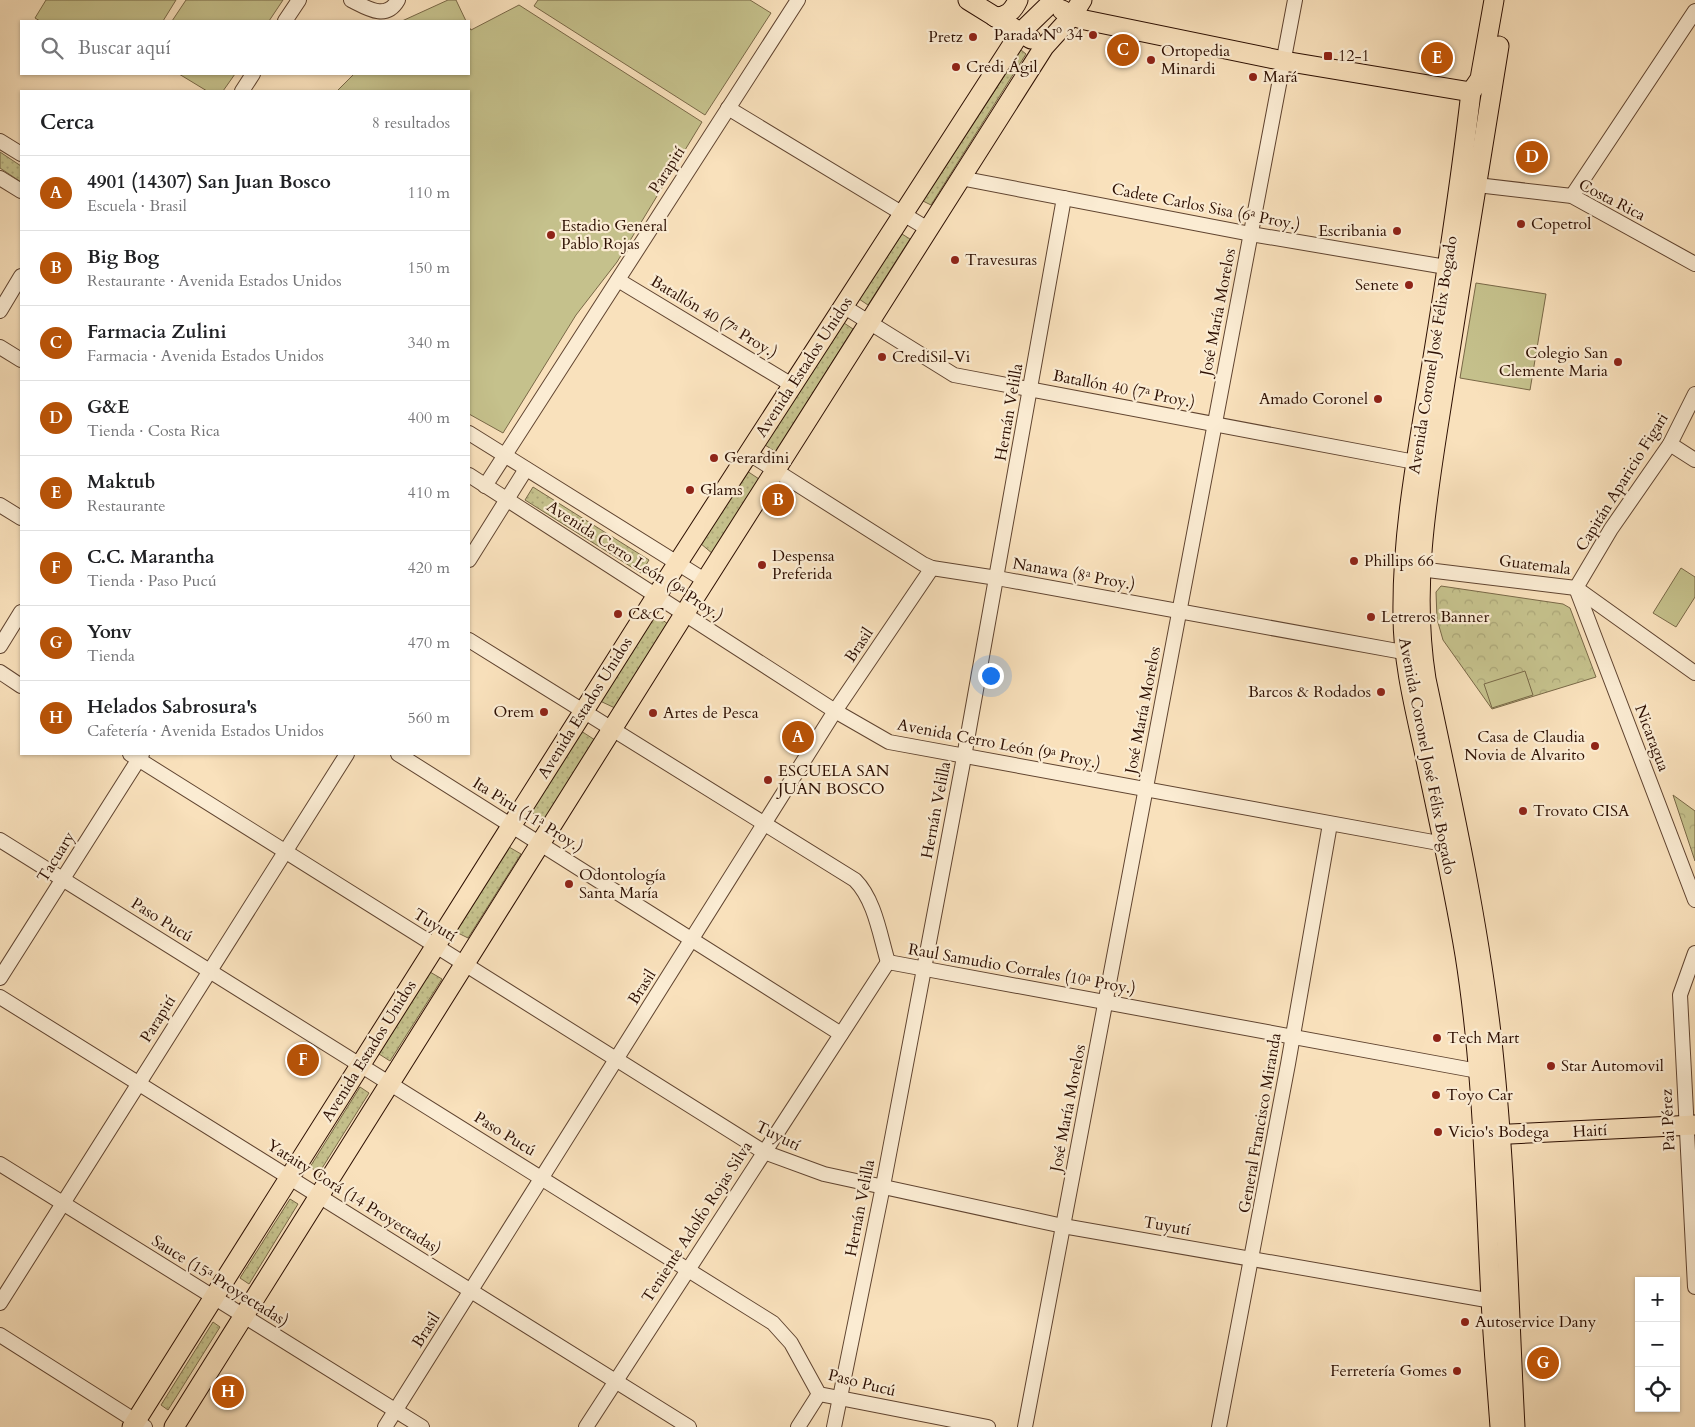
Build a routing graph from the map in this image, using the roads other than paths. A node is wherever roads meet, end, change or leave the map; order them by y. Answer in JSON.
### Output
{"nodes":[{"id":1,"x":299,"y":0,"type":"edge"},
{"id":2,"x":351,"y":0,"type":"edge"},
{"id":3,"x":398,"y":0,"type":"edge"},
{"id":4,"x":798,"y":0,"type":"edge"},
{"id":5,"x":968,"y":0,"type":"edge"},
{"id":6,"x":1018,"y":0,"type":"edge"},
{"id":7,"x":1082,"y":0,"type":"edge"},
{"id":8,"x":1295,"y":0,"type":"edge"},
{"id":9,"x":1494,"y":0,"type":"edge"},
{"id":10,"x":1507,"y":0,"type":"edge"},
{"id":11,"x":1051,"y":1,"type":"edge"},
{"id":12,"x":1695,"y":11,"type":"edge"},
{"id":13,"x":1072,"y":16,"type":"junction"},
{"id":14,"x":995,"y":17,"type":"junction"},
{"id":15,"x":287,"y":20,"type":"edge"},
{"id":16,"x":1020,"y":33,"type":"junction"},
{"id":17,"x":1044,"y":47,"type":"junction"},
{"id":18,"x":1284,"y":61,"type":"junction"},
{"id":19,"x":252,"y":75,"type":"edge"},
{"id":20,"x":243,"y":90,"type":"edge"},
{"id":21,"x":1471,"y":92,"type":"junction"},
{"id":22,"x":728,"y":108,"type":"junction"},
{"id":23,"x":1487,"y":120,"type":"junction"},
{"id":24,"x":0,"y":141,"type":"edge"},
{"id":25,"x":20,"y":153,"type":"edge"},
{"id":26,"x":0,"y":178,"type":"edge"},
{"id":27,"x":960,"y":178,"type":"junction"},
{"id":28,"x":1477,"y":185,"type":"junction"},
{"id":29,"x":20,"y":191,"type":"edge"},
{"id":30,"x":1572,"y":196,"type":"junction"},
{"id":31,"x":1064,"y":198,"type":"junction"},
{"id":32,"x":903,"y":213,"type":"junction"},
{"id":33,"x":928,"y":229,"type":"junction"},
{"id":34,"x":1251,"y":234,"type":"junction"},
{"id":35,"x":1695,"y":264,"type":"edge"},
{"id":36,"x":1446,"y":267,"type":"junction"},
{"id":37,"x":20,"y":278,"type":"edge"},
{"id":38,"x":618,"y":280,"type":"junction"},
{"id":39,"x":843,"y":306,"type":"junction"},
{"id":40,"x":0,"y":311,"type":"edge"},
{"id":41,"x":868,"y":323,"type":"junction"},
{"id":42,"x":0,"y":346,"type":"edge"},
{"id":43,"x":20,"y":359,"type":"edge"},
{"id":44,"x":792,"y":385,"type":"junction"},
{"id":45,"x":1031,"y":390,"type":"junction"},
{"id":46,"x":1695,"y":394,"type":"edge"},
{"id":47,"x":1215,"y":424,"type":"junction"},
{"id":48,"x":470,"y":434,"type":"edge"},
{"id":49,"x":1670,"y":444,"type":"junction"},
{"id":50,"x":748,"y":454,"type":"junction"},
{"id":51,"x":505,"y":456,"type":"junction"},
{"id":52,"x":1695,"y":460,"type":"edge"},
{"id":53,"x":1415,"y":462,"type":"junction"},
{"id":54,"x":526,"y":469,"type":"junction"},
{"id":55,"x":775,"y":470,"type":"junction"},
{"id":56,"x":470,"y":476,"type":"edge"},
{"id":57,"x":485,"y":486,"type":"junction"},
{"id":58,"x":507,"y":500,"type":"junction"},
{"id":59,"x":0,"y":505,"type":"edge"},
{"id":60,"x":20,"y":517,"type":"edge"},
{"id":61,"x":470,"y":558,"type":"edge"},
{"id":62,"x":677,"y":563,"type":"junction"},
{"id":63,"x":932,"y":568,"type":"junction"},
{"id":64,"x":1412,"y":568,"type":"junction"},
{"id":65,"x":997,"y":578,"type":"junction"},
{"id":66,"x":706,"y":580,"type":"junction"},
{"id":67,"x":1576,"y":588,"type":"junction"},
{"id":68,"x":657,"y":595,"type":"junction"},
{"id":69,"x":1180,"y":611,"type":"junction"},
{"id":70,"x":685,"y":613,"type":"junction"},
{"id":71,"x":20,"y":614,"type":"edge"},
{"id":72,"x":470,"y":641,"type":"edge"},
{"id":73,"x":0,"y":646,"type":"edge"},
{"id":74,"x":1414,"y":653,"type":"junction"},
{"id":75,"x":0,"y":672,"type":"edge"},
{"id":76,"x":1695,"y":673,"type":"edge"},
{"id":77,"x":20,"y":685,"type":"edge"},
{"id":78,"x":583,"y":711,"type":"junction"},
{"id":79,"x":835,"y":711,"type":"junction"},
{"id":80,"x":612,"y":729,"type":"junction"},
{"id":81,"x":345,"y":755,"type":"edge"},
{"id":82,"x":400,"y":755,"type":"edge"},
{"id":83,"x":137,"y":756,"type":"edge"},
{"id":84,"x":964,"y":757,"type":"junction"},
{"id":85,"x":1146,"y":790,"type":"junction"},
{"id":86,"x":765,"y":824,"type":"junction"},
{"id":87,"x":1330,"y":824,"type":"junction"},
{"id":88,"x":512,"y":825,"type":"junction"},
{"id":89,"x":0,"y":840,"type":"edge"},
{"id":90,"x":540,"y":843,"type":"junction"},
{"id":91,"x":1444,"y":844,"type":"junction"},
{"id":92,"x":285,"y":851,"type":"junction"},
{"id":93,"x":63,"y":879,"type":"junction"},
{"id":94,"x":1695,"y":900,"type":"edge"},
{"id":95,"x":692,"y":940,"type":"junction"},
{"id":96,"x":435,"y":946,"type":"junction"},
{"id":97,"x":1695,"y":953,"type":"edge"},
{"id":98,"x":888,"y":962,"type":"junction"},
{"id":99,"x":465,"y":964,"type":"junction"},
{"id":100,"x":924,"y":969,"type":"junction"},
{"id":101,"x":210,"y":970,"type":"junction"},
{"id":102,"x":0,"y":978,"type":"edge"},
{"id":103,"x":0,"y":997,"type":"edge"},
{"id":104,"x":1106,"y":1002,"type":"junction"},
{"id":105,"x":841,"y":1034,"type":"junction"},
{"id":106,"x":1293,"y":1038,"type":"junction"},
{"id":107,"x":617,"y":1060,"type":"junction"},
{"id":108,"x":361,"y":1064,"type":"junction"},
{"id":109,"x":1478,"y":1070,"type":"junction"},
{"id":110,"x":390,"y":1083,"type":"junction"},
{"id":111,"x":139,"y":1084,"type":"junction"},
{"id":112,"x":1690,"y":1125,"type":"edge"},
{"id":113,"x":1492,"y":1135,"type":"junction"},
{"id":114,"x":764,"y":1152,"type":"junction"},
{"id":115,"x":0,"y":1164,"type":"edge"},
{"id":116,"x":289,"y":1177,"type":"junction"},
{"id":117,"x":542,"y":1178,"type":"junction"},
{"id":118,"x":883,"y":1186,"type":"junction"},
{"id":119,"x":319,"y":1196,"type":"junction"},
{"id":120,"x":63,"y":1203,"type":"junction"},
{"id":121,"x":1063,"y":1226,"type":"junction"},
{"id":122,"x":1252,"y":1259,"type":"junction"},
{"id":123,"x":687,"y":1270,"type":"junction"},
{"id":124,"x":1695,"y":1287,"type":"edge"},
{"id":125,"x":471,"y":1290,"type":"junction"},
{"id":126,"x":214,"y":1297,"type":"junction"},
{"id":127,"x":1499,"y":1302,"type":"junction"},
{"id":128,"x":0,"y":1303,"type":"edge"},
{"id":129,"x":244,"y":1316,"type":"junction"},
{"id":130,"x":0,"y":1335,"type":"edge"},
{"id":131,"x":615,"y":1380,"type":"junction"},
{"id":132,"x":819,"y":1394,"type":"junction"},
{"id":133,"x":839,"y":1399,"type":"junction"},
{"id":134,"x":395,"y":1410,"type":"junction"},
{"id":135,"x":138,"y":1425,"type":"edge"},
{"id":136,"x":174,"y":1427,"type":"edge"},
{"id":137,"x":385,"y":1427,"type":"edge"},
{"id":138,"x":422,"y":1427,"type":"edge"},
{"id":139,"x":586,"y":1427,"type":"edge"},
{"id":140,"x":689,"y":1427,"type":"edge"},
{"id":141,"x":798,"y":1427,"type":"edge"},
{"id":142,"x":834,"y":1427,"type":"edge"},
{"id":143,"x":988,"y":1427,"type":"edge"},
{"id":144,"x":1026,"y":1427,"type":"edge"},
{"id":145,"x":1219,"y":1427,"type":"edge"},
{"id":146,"x":1500,"y":1427,"type":"edge"},
{"id":147,"x":1515,"y":1427,"type":"edge"}],
"edges":[{"from":1,"to":15,"type":"street"},
{"from":2,"to":3,"type":"street"},
{"from":4,"to":22,"type":"street","name":"Parapití"},
{"from":5,"to":14,"type":"main road"},
{"from":6,"to":14,"type":"main road"},
{"from":7,"to":13,"type":"main road"},
{"from":8,"to":18,"type":"street","name":"José María Morelos"},
{"from":9,"to":21,"type":"main road","name":"Avenida Coronel José Félix Bogado"},
{"from":10,"to":23,"type":"main road","name":"Avenida Coronel José Félix Bogado"},
{"from":11,"to":13,"type":"main road"},
{"from":11,"to":16,"type":"main road","name":"Avenida Estados Unidos"},
{"from":12,"to":30,"type":"street"},
{"from":13,"to":17,"type":"main road","name":"Avenida Estados Unidos"},
{"from":13,"to":18,"type":"main road"},
{"from":14,"to":16,"type":"main road"},
{"from":16,"to":17,"type":"main road"},
{"from":16,"to":32,"type":"main road","name":"Avenida Estados Unidos"},
{"from":17,"to":27,"type":"main road","name":"Avenida Estados Unidos"},
{"from":18,"to":21,"type":"main road"},
{"from":18,"to":34,"type":"street","name":"José María Morelos"},
{"from":19,"to":20,"type":"street"},
{"from":21,"to":23,"type":"main road"},
{"from":21,"to":36,"type":"main road","name":"Avenida Coronel José Félix Bogado"},
{"from":22,"to":32,"type":"street"},
{"from":22,"to":38,"type":"street","name":"Parapití"},
{"from":23,"to":28,"type":"main road","name":"Avenida Coronel José Félix Bogado"},
{"from":24,"to":25,"type":"street"},
{"from":26,"to":29,"type":"street"},
{"from":27,"to":31,"type":"street","name":"Cadete Carlos Sisa (6ª Proy.)"},
{"from":27,"to":33,"type":"main road","name":"Avenida Estados Unidos"},
{"from":28,"to":30,"type":"street","name":"Costa Rica"},
{"from":28,"to":64,"type":"main road","name":"Avenida Coronel José Félix Bogado"},
{"from":30,"to":35,"type":"street","name":"Costa Rica"},
{"from":31,"to":34,"type":"street","name":"Cadete Carlos Sisa (6ª Proy.)"},
{"from":31,"to":45,"type":"street","name":"Hernán Velilla"},
{"from":32,"to":33,"type":"street"},
{"from":32,"to":39,"type":"main road","name":"Avenida Estados Unidos"},
{"from":33,"to":41,"type":"main road","name":"Avenida Estados Unidos"},
{"from":34,"to":36,"type":"street","name":"Cadete Carlos Sisa (6ª Proy.)"},
{"from":34,"to":47,"type":"street","name":"José María Morelos"},
{"from":36,"to":53,"type":"main road","name":"Avenida Coronel José Félix Bogado"},
{"from":37,"to":40,"type":"street"},
{"from":38,"to":44,"type":"street","name":"Batallón 40 (7ª Proy.)"},
{"from":38,"to":51,"type":"street","name":"Parapití"},
{"from":39,"to":41,"type":"street","name":"Batallón 40 (7ª Proy.)"},
{"from":39,"to":44,"type":"main road","name":"Avenida Estados Unidos"},
{"from":41,"to":45,"type":"street","name":"Batallón 40 (7ª Proy.)"},
{"from":41,"to":55,"type":"main road","name":"Avenida Estados Unidos"},
{"from":42,"to":43,"type":"street"},
{"from":44,"to":50,"type":"main road","name":"Avenida Estados Unidos"},
{"from":45,"to":47,"type":"street","name":"Batallón 40 (7ª Proy.)"},
{"from":45,"to":65,"type":"street","name":"Hernán Velilla"},
{"from":46,"to":49,"type":"street","name":"Capitán Aparicio Figari"},
{"from":47,"to":53,"type":"street","name":"Batallón 40 (7ª Proy.)"},
{"from":47,"to":69,"type":"street","name":"José María Morelos"},
{"from":48,"to":51,"type":"street","name":"Avenida Cerro León (9ª Proy.)"},
{"from":49,"to":52,"type":"street"},
{"from":49,"to":67,"type":"street","name":"Capitán Aparicio Figari"},
{"from":50,"to":55,"type":"street","name":"Nanawa (8ª Proy.)"},
{"from":50,"to":62,"type":"main road","name":"Avenida Estados Unidos"},
{"from":51,"to":54,"type":"street","name":"Avenida Cerro León (9ª Proy.)"},
{"from":51,"to":57,"type":"street","name":"Parapití"},
{"from":53,"to":64,"type":"main road","name":"Avenida Coronel José Félix Bogado"},
{"from":54,"to":58,"type":"street"},
{"from":54,"to":62,"type":"street","name":"Avenida Cerro León (9ª Proy.)"},
{"from":55,"to":63,"type":"street","name":"Nanawa (8ª Proy.)"},
{"from":55,"to":66,"type":"main road","name":"Avenida Estados Unidos"},
{"from":56,"to":57,"type":"street","name":"Avenida Cerro León (9ª Proy.)"},
{"from":57,"to":58,"type":"street","name":"Avenida Cerro León (9ª Proy.)"},
{"from":58,"to":61,"type":"street"},
{"from":58,"to":68,"type":"street","name":"Avenida Cerro León (9ª Proy.)"},
{"from":59,"to":60,"type":"street"},
{"from":62,"to":66,"type":"street","name":"Avenida Cerro León (9ª Proy.)"},
{"from":62,"to":68,"type":"main road","name":"Avenida Estados Unidos"},
{"from":63,"to":65,"type":"street","name":"Nanawa (8ª Proy.)"},
{"from":63,"to":79,"type":"street","name":"Brasil"},
{"from":64,"to":67,"type":"street","name":"Guatemala"},
{"from":64,"to":74,"type":"main road","name":"Avenida Coronel José Félix Bogado"},
{"from":65,"to":69,"type":"street","name":"Nanawa (8ª Proy.)"},
{"from":65,"to":84,"type":"street","name":"Hernán Velilla"},
{"from":66,"to":70,"type":"main road","name":"Avenida Estados Unidos"},
{"from":67,"to":76,"type":"street","name":"Guatemala"},
{"from":67,"to":94,"type":"street","name":"Nicaragua"},
{"from":68,"to":70,"type":"street","name":"Avenida Cerro León (9ª Proy.)"},
{"from":68,"to":78,"type":"main road","name":"Avenida Estados Unidos"},
{"from":69,"to":74,"type":"street","name":"Nanawa (8ª Proy.)"},
{"from":69,"to":85,"type":"street","name":"José María Morelos"},
{"from":70,"to":79,"type":"street","name":"Avenida Cerro León (9ª Proy.)"},
{"from":70,"to":80,"type":"main road","name":"Avenida Estados Unidos"},
{"from":71,"to":73,"type":"street"},
{"from":72,"to":78,"type":"street","name":"Raul Samudio Corrales (10ª Proy.)"},
{"from":74,"to":91,"type":"main road","name":"Avenida Coronel José Félix Bogado"},
{"from":74,"to":113,"type":"main road","name":"Avenida Coronel José Félix Bogado"},
{"from":75,"to":77,"type":"street"},
{"from":78,"to":80,"type":"street","name":"Raul Samudio Corrales (10ª Proy.)"},
{"from":78,"to":88,"type":"main road","name":"Avenida Estados Unidos"},
{"from":79,"to":84,"type":"street","name":"Avenida Cerro León (9ª Proy.)"},
{"from":79,"to":86,"type":"street","name":"Brasil"},
{"from":80,"to":86,"type":"street","name":"Raul Samudio Corrales (10ª Proy.)"},
{"from":80,"to":90,"type":"main road","name":"Avenida Estados Unidos"},
{"from":81,"to":92,"type":"street","name":"Parapití"},
{"from":82,"to":88,"type":"street","name":"Ita Piru (11ª Proy.)"},
{"from":83,"to":92,"type":"street","name":"Tuyutí"},
{"from":83,"to":93,"type":"street","name":"Tacuary"},
{"from":84,"to":85,"type":"street","name":"Avenida Cerro León (9ª Proy.)"},
{"from":84,"to":100,"type":"street","name":"Hernán Velilla"},
{"from":85,"to":87,"type":"street","name":"Avenida Cerro León (9ª Proy.)"},
{"from":85,"to":104,"type":"street","name":"José María Morelos"},
{"from":86,"to":95,"type":"street","name":"Brasil"},
{"from":86,"to":98,"type":"street","name":"Raul Samudio Corrales (10ª Proy.)"},
{"from":87,"to":91,"type":"street","name":"Avenida Cerro León (9ª Proy.)"},
{"from":87,"to":106,"type":"street","name":"General Francisco Miranda"},
{"from":88,"to":90,"type":"street","name":"Ita Piru (11ª Proy.)"},
{"from":88,"to":96,"type":"main road","name":"Avenida Estados Unidos"},
{"from":89,"to":93,"type":"street","name":"Paso Pucú"},
{"from":90,"to":95,"type":"street","name":"Ita Piru (11ª Proy.)"},
{"from":90,"to":99,"type":"main road","name":"Avenida Estados Unidos"},
{"from":91,"to":109,"type":"main road","name":"Avenida Coronel José Félix Bogado"},
{"from":92,"to":96,"type":"street","name":"Tuyutí"},
{"from":92,"to":101,"type":"street","name":"Parapití"},
{"from":93,"to":101,"type":"street","name":"Paso Pucú"},
{"from":93,"to":102,"type":"street","name":"Tacuary"},
{"from":95,"to":105,"type":"street","name":"Ita Piru (11ª Proy.)"},
{"from":95,"to":107,"type":"street","name":"Brasil"},
{"from":96,"to":99,"type":"street","name":"Tuyutí"},
{"from":96,"to":108,"type":"main road","name":"Avenida Estados Unidos"},
{"from":97,"to":112,"type":"street","name":"Pai Pérez"},
{"from":98,"to":100,"type":"street","name":"Raul Samudio Corrales (10ª Proy.)"},
{"from":98,"to":105,"type":"street","name":"Teniente Adolfo Rojas Silva"},
{"from":99,"to":107,"type":"street","name":"Tuyutí"},
{"from":99,"to":110,"type":"main road","name":"Avenida Estados Unidos"},
{"from":100,"to":104,"type":"street","name":"Raul Samudio Corrales (10ª Proy.)"},
{"from":100,"to":118,"type":"street","name":"Hernán Velilla"},
{"from":101,"to":108,"type":"street","name":"Paso Pucú"},
{"from":101,"to":111,"type":"street","name":"Parapití"},
{"from":103,"to":111,"type":"street","name":"Yataity Corá (14 Proyectadas)"},
{"from":104,"to":106,"type":"street","name":"Raul Samudio Corrales (10ª Proy.)"},
{"from":104,"to":121,"type":"street","name":"José María Morelos"},
{"from":105,"to":114,"type":"street","name":"Teniente Adolfo Rojas Silva"},
{"from":106,"to":109,"type":"street","name":"Raul Samudio Corrales (10ª Proy.)"},
{"from":106,"to":122,"type":"street","name":"General Francisco Miranda"},
{"from":107,"to":114,"type":"street","name":"Tuyutí"},
{"from":107,"to":117,"type":"street","name":"Brasil"},
{"from":108,"to":110,"type":"street","name":"Paso Pucú"},
{"from":108,"to":116,"type":"main road","name":"Avenida Estados Unidos"},
{"from":109,"to":113,"type":"main road","name":"Avenida Coronel José Félix Bogado"},
{"from":110,"to":117,"type":"street","name":"Paso Pucú"},
{"from":110,"to":119,"type":"main road","name":"Avenida Estados Unidos"},
{"from":111,"to":116,"type":"street","name":"Yataity Corá (14 Proyectadas)"},
{"from":111,"to":120,"type":"street","name":"Parapití"},
{"from":112,"to":113,"type":"main road","name":"Haití"},
{"from":112,"to":124,"type":"street","name":"Pai Pérez"},
{"from":113,"to":127,"type":"main road","name":"Avenida Coronel José Félix Bogado"},
{"from":114,"to":118,"type":"street","name":"Tuyutí"},
{"from":114,"to":123,"type":"street","name":"Teniente Adolfo Rojas Silva"},
{"from":115,"to":120,"type":"street","name":"Sauce (15ª Proyectadas)"},
{"from":116,"to":119,"type":"street","name":"Yataity Corá (14 Proyectadas)"},
{"from":116,"to":126,"type":"main road","name":"Avenida Estados Unidos"},
{"from":117,"to":123,"type":"street","name":"Paso Pucú"},
{"from":117,"to":125,"type":"street","name":"Brasil"},
{"from":118,"to":121,"type":"street","name":"Tuyutí"},
{"from":118,"to":133,"type":"street","name":"Hernán Velilla"},
{"from":119,"to":125,"type":"street","name":"Yataity Corá (14 Proyectadas)"},
{"from":119,"to":129,"type":"main road","name":"Avenida Estados Unidos"},
{"from":120,"to":126,"type":"street","name":"Sauce (15ª Proyectadas)"},
{"from":120,"to":128,"type":"street","name":"Parapití"},
{"from":121,"to":122,"type":"street","name":"Tuyutí"},
{"from":121,"to":144,"type":"street","name":"José María Morelos"},
{"from":122,"to":127,"type":"street","name":"Tuyutí"},
{"from":122,"to":145,"type":"street","name":"General Francisco Miranda"},
{"from":123,"to":131,"type":"street","name":"Teniente Adolfo Rojas Silva"},
{"from":123,"to":132,"type":"street","name":"Paso Pucú"},
{"from":125,"to":131,"type":"street","name":"Yataity Corá (14 Proyectadas)"},
{"from":125,"to":134,"type":"street","name":"Brasil"},
{"from":126,"to":129,"type":"street","name":"Sauce (15ª Proyectadas)"},
{"from":126,"to":135,"type":"main road","name":"Avenida Estados Unidos"},
{"from":127,"to":146,"type":"main road","name":"Avenida Coronel José Félix Bogado"},
{"from":127,"to":147,"type":"main road","name":"Avenida Coronel José Félix Bogado"},
{"from":129,"to":134,"type":"street","name":"Sauce (15ª Proyectadas)"},
{"from":129,"to":136,"type":"main road","name":"Avenida Estados Unidos"},
{"from":130,"to":135,"type":"street"},
{"from":131,"to":139,"type":"street","name":"Teniente Adolfo Rojas Silva"},
{"from":131,"to":140,"type":"street","name":"Yataity Corá (14 Proyectadas)"},
{"from":132,"to":133,"type":"street","name":"Paso Pucú"},
{"from":132,"to":141,"type":"street"},
{"from":133,"to":142,"type":"street","name":"Hernán Velilla"},
{"from":133,"to":143,"type":"street","name":"Paso Pucú"},
{"from":134,"to":137,"type":"street","name":"Brasil"},
{"from":134,"to":138,"type":"street","name":"Sauce (15ª Proyectadas)"}]}
